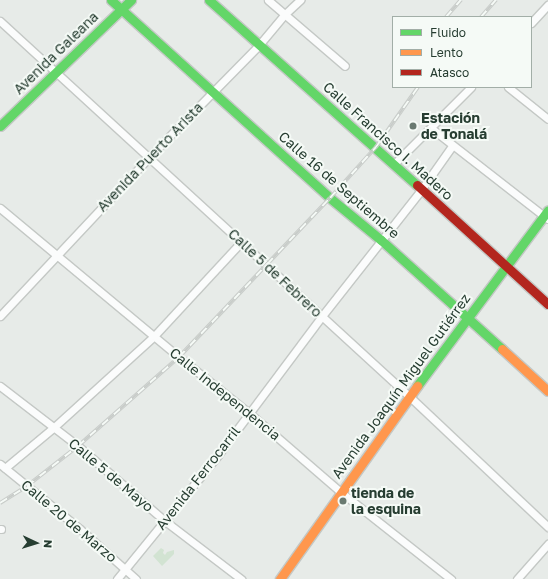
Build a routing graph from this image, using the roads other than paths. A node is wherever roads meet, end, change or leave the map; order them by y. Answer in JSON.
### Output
{"nodes":[{"id":1,"x":111,"y":0,"type":"edge"},
{"id":2,"x":131,"y":0,"type":"edge"},
{"id":3,"x":209,"y":0,"type":"edge"},
{"id":4,"x":268,"y":0,"type":"edge"},
{"id":5,"x":300,"y":0,"type":"edge"},
{"id":6,"x":548,"y":5,"type":"edge"},
{"id":7,"x":122,"y":9,"type":"junction"},
{"id":8,"x":285,"y":14,"type":"junction"},
{"id":9,"x":0,"y":21,"type":"edge"},
{"id":10,"x":532,"y":22,"type":"edge"},
{"id":11,"x":259,"y":45,"type":"junction"},
{"id":12,"x":345,"y":66,"type":"dead end"},
{"id":13,"x":55,"y":73,"type":"junction"},
{"id":14,"x":470,"y":88,"type":"edge"},
{"id":15,"x":509,"y":88,"type":"edge"},
{"id":16,"x":213,"y":92,"type":"junction"},
{"id":17,"x":548,"y":119,"type":"edge"},
{"id":18,"x":0,"y":126,"type":"edge"},
{"id":19,"x":431,"y":128,"type":"junction"},
{"id":20,"x":452,"y":146,"type":"junction"},
{"id":21,"x":150,"y":156,"type":"junction"},
{"id":22,"x":394,"y":164,"type":"junction"},
{"id":23,"x":422,"y":190,"type":"junction"},
{"id":24,"x":0,"y":208,"type":"edge"},
{"id":25,"x":547,"y":215,"type":"edge"},
{"id":26,"x":381,"y":240,"type":"junction"},
{"id":27,"x":242,"y":242,"type":"junction"},
{"id":28,"x":57,"y":255,"type":"junction"},
{"id":29,"x":506,"y":266,"type":"junction"},
{"id":30,"x":548,"y":304,"type":"edge"},
{"id":31,"x":0,"y":316,"type":"edge"},
{"id":32,"x":322,"y":316,"type":"junction"},
{"id":33,"x":467,"y":318,"type":"junction"},
{"id":34,"x":154,"y":336,"type":"junction"},
{"id":35,"x":0,"y":386,"type":"edge"},
{"id":36,"x":548,"y":391,"type":"edge"},
{"id":37,"x":409,"y":396,"type":"junction"},
{"id":38,"x":248,"y":412,"type":"junction"},
{"id":39,"x":53,"y":428,"type":"junction"},
{"id":40,"x":2,"y":466,"type":"edge"},
{"id":41,"x":342,"y":493,"type":"junction"},
{"id":42,"x":165,"y":520,"type":"junction"},
{"id":43,"x":548,"y":527,"type":"edge"},
{"id":44,"x":548,"y":544,"type":"edge"},
{"id":45,"x":125,"y":569,"type":"junction"},
{"id":46,"x":117,"y":579,"type":"edge"},
{"id":47,"x":136,"y":579,"type":"edge"},
{"id":48,"x":241,"y":579,"type":"edge"},
{"id":49,"x":280,"y":579,"type":"edge"},
{"id":50,"x":451,"y":579,"type":"edge"},
{"id":51,"x":517,"y":579,"type":"edge"}],
"edges":[{"from":1,"to":7,"type":"main road","name":"Calle 16 de Septiembre"},
{"from":2,"to":7,"type":"main road","name":"Avenida Galeana"},
{"from":3,"to":11,"type":"main road","name":"Calle Francisco I. Madero"},
{"from":4,"to":8,"type":"street"},
{"from":5,"to":8,"type":"street","name":"Avenida Puerto Arista"},
{"from":6,"to":10,"type":"street"},
{"from":7,"to":13,"type":"main road","name":"Avenida Galeana"},
{"from":7,"to":16,"type":"main road","name":"Calle 16 de Septiembre"},
{"from":8,"to":11,"type":"street","name":"Avenida Puerto Arista"},
{"from":8,"to":12,"type":"street"},
{"from":9,"to":13,"type":"street","name":"Calle 5 de Febrero"},
{"from":11,"to":16,"type":"street","name":"Avenida Puerto Arista"},
{"from":11,"to":22,"type":"main road","name":"Calle Francisco I. Madero"},
{"from":13,"to":18,"type":"main road","name":"Avenida Galeana"},
{"from":13,"to":21,"type":"street","name":"Calle 5 de Febrero"},
{"from":14,"to":19,"type":"street"},
{"from":15,"to":17,"type":"street"},
{"from":16,"to":21,"type":"street","name":"Avenida Puerto Arista"},
{"from":16,"to":26,"type":"main road","name":"Calle 16 de Septiembre"},
{"from":19,"to":20,"type":"street"},
{"from":19,"to":22,"type":"street"},
{"from":20,"to":23,"type":"street","name":"Avenida Ferrocarril"},
{"from":20,"to":25,"type":"street"},
{"from":21,"to":27,"type":"street","name":"Calle 5 de Febrero"},
{"from":21,"to":28,"type":"street","name":"Avenida Puerto Arista"},
{"from":22,"to":23,"type":"main road","name":"Calle Francisco I. Madero"},
{"from":23,"to":26,"type":"street","name":"Avenida Ferrocarril"},
{"from":23,"to":29,"type":"main road","name":"Calle Francisco I. Madero"},
{"from":24,"to":28,"type":"street","name":"Calle Independencia"},
{"from":25,"to":29,"type":"main road","name":"Avenida Joaquín Miguel Gutiérrez"},
{"from":26,"to":32,"type":"street","name":"Avenida Ferrocarril"},
{"from":26,"to":33,"type":"main road","name":"Calle 16 de Septiembre"},
{"from":27,"to":32,"type":"street","name":"Calle 5 de Febrero"},
{"from":27,"to":34,"type":"street"},
{"from":28,"to":31,"type":"street","name":"Avenida Puerto Arista"},
{"from":28,"to":34,"type":"street","name":"Calle Independencia"},
{"from":29,"to":30,"type":"main road","name":"Calle Francisco I. Madero"},
{"from":29,"to":33,"type":"main road","name":"Avenida Joaquín Miguel Gutiérrez"},
{"from":32,"to":37,"type":"street","name":"Calle 5 de Febrero"},
{"from":32,"to":38,"type":"street","name":"Avenida Ferrocarril"},
{"from":33,"to":36,"type":"main road","name":"Calle 16 de Septiembre"},
{"from":33,"to":37,"type":"main road","name":"Avenida Joaquín Miguel Gutiérrez"},
{"from":34,"to":38,"type":"street","name":"Calle Independencia"},
{"from":34,"to":39,"type":"street"},
{"from":35,"to":39,"type":"street","name":"Calle 5 de Mayo"},
{"from":37,"to":41,"type":"main road","name":"Avenida Joaquín Miguel Gutiérrez"},
{"from":37,"to":43,"type":"street","name":"Calle 5 de Febrero"},
{"from":38,"to":41,"type":"street","name":"Calle Independencia"},
{"from":38,"to":42,"type":"street","name":"Avenida Ferrocarril"},
{"from":39,"to":40,"type":"street"},
{"from":39,"to":42,"type":"street","name":"Calle 5 de Mayo"},
{"from":40,"to":45,"type":"street","name":"Calle 20 de Marzo"},
{"from":41,"to":49,"type":"main road","name":"Avenida Joaquín Miguel Gutiérrez"},
{"from":41,"to":50,"type":"street","name":"Calle Independencia"},
{"from":42,"to":45,"type":"street","name":"Avenida Ferrocarril"},
{"from":42,"to":48,"type":"street","name":"Calle 5 de Mayo"},
{"from":44,"to":51,"type":"street"},
{"from":45,"to":46,"type":"street","name":"Avenida Ferrocarril"},
{"from":45,"to":47,"type":"street","name":"Calle 20 de Marzo"}]}
